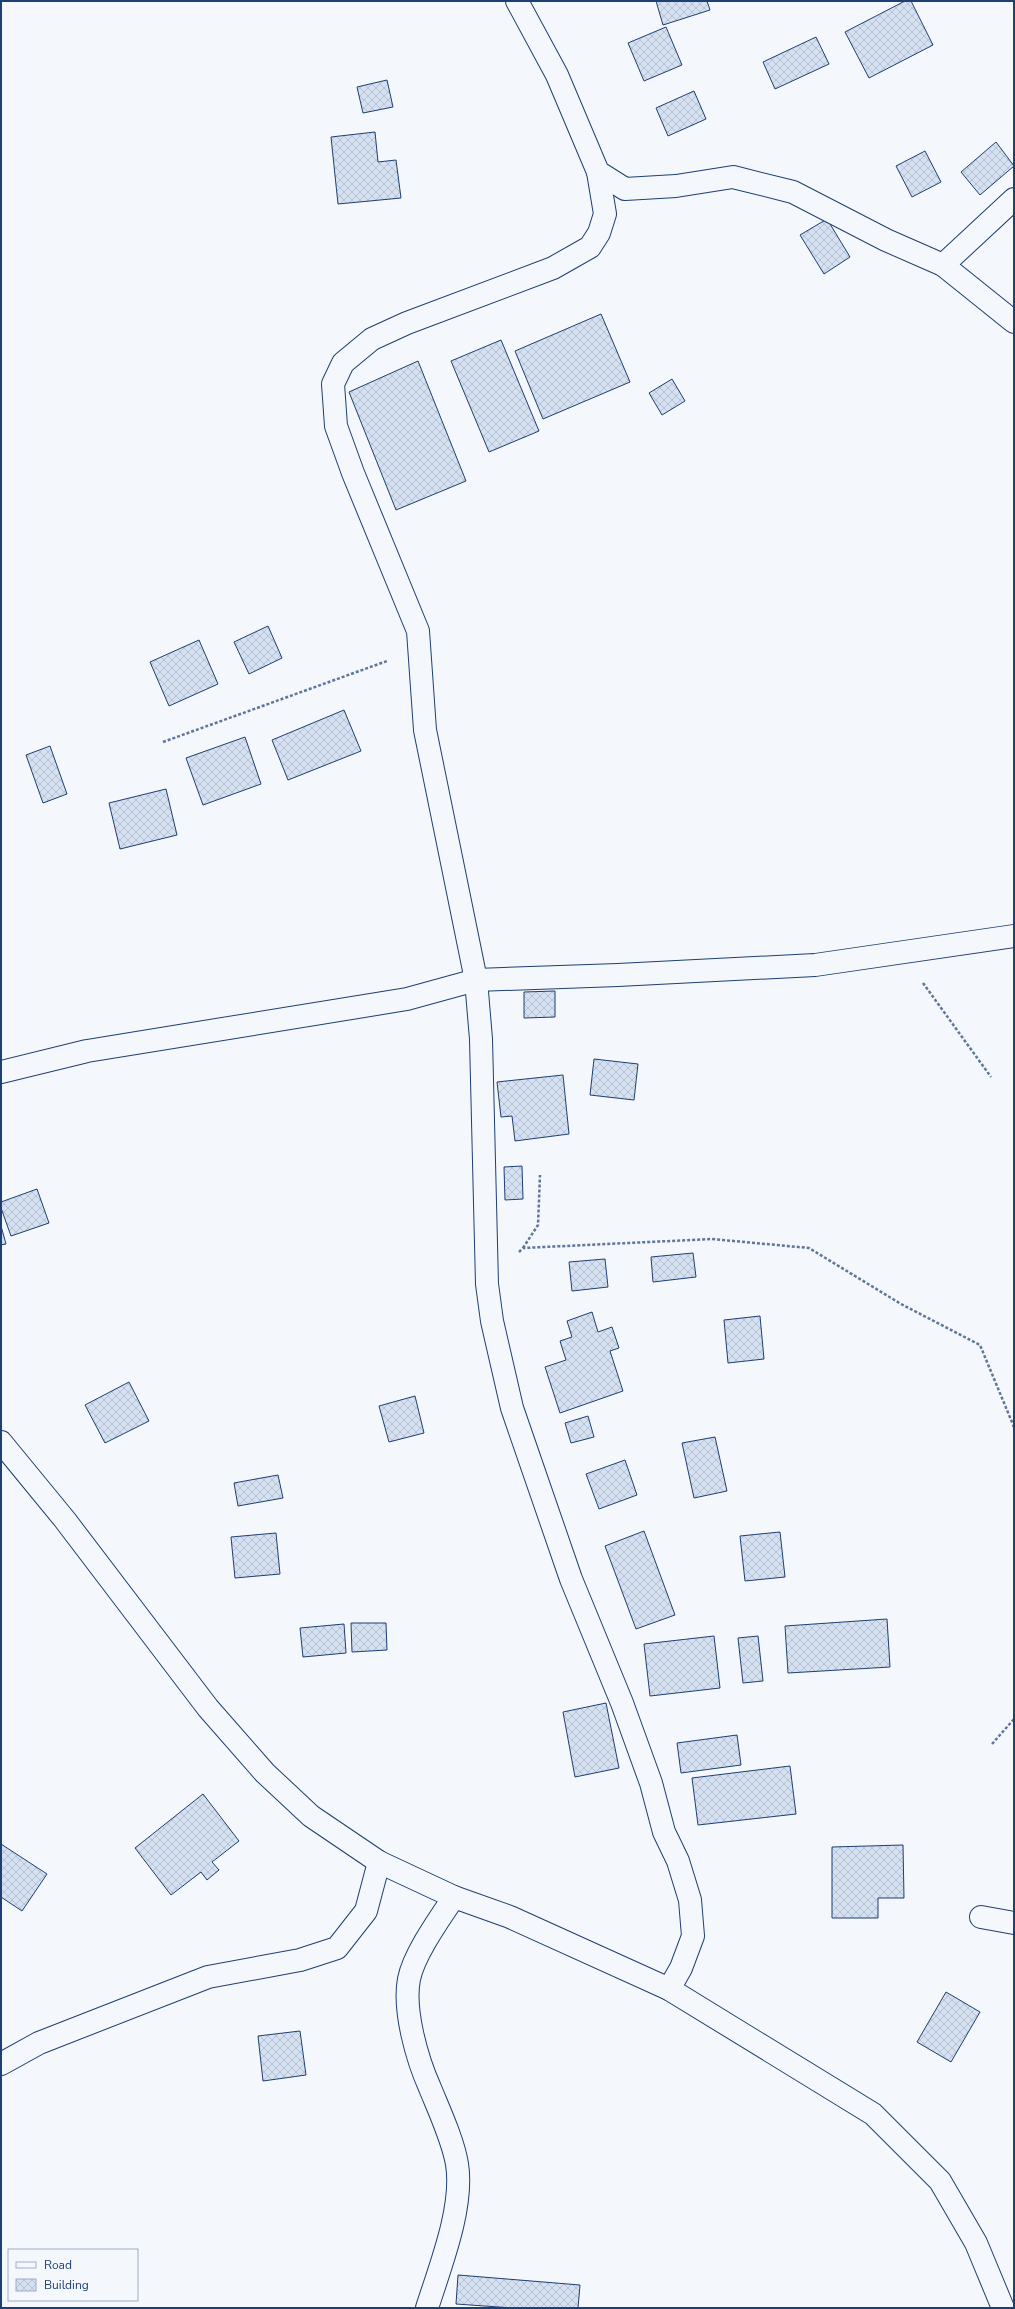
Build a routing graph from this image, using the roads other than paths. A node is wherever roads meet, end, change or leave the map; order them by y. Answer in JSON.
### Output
{"nodes":[{"id":1,"x":517,"y":1,"type":"edge"},
{"id":2,"x":598,"y":172,"type":"junction"},
{"id":3,"x":1014,"y":199,"type":"edge"},
{"id":4,"x":943,"y":265,"type":"junction"},
{"id":5,"x":1014,"y":322,"type":"edge"},
{"id":6,"x":1014,"y":936,"type":"edge"},
{"id":7,"x":476,"y":980,"type":"junction"},
{"id":8,"x":1,"y":1072,"type":"edge"},
{"id":9,"x":1,"y":1442,"type":"edge"},
{"id":10,"x":379,"y":1862,"type":"junction"},
{"id":11,"x":454,"y":1897,"type":"junction"},
{"id":12,"x":981,"y":1917,"type":"dead end"},
{"id":13,"x":1014,"y":1923,"type":"edge"},
{"id":14,"x":669,"y":1989,"type":"junction"},
{"id":15,"x":1,"y":2064,"type":"edge"},
{"id":16,"x":427,"y":2308,"type":"edge"},
{"id":17,"x":1003,"y":2308,"type":"edge"}],
"edges":[{"from":1,"to":2,"type":"street"},
{"from":2,"to":4,"type":"street"},
{"from":2,"to":7,"type":"street"},
{"from":3,"to":4,"type":"street"},
{"from":4,"to":5,"type":"street"},
{"from":6,"to":7,"type":"street"},
{"from":7,"to":8,"type":"street"},
{"from":7,"to":14,"type":"street"},
{"from":9,"to":10,"type":"street"},
{"from":10,"to":11,"type":"street"},
{"from":10,"to":15,"type":"street"},
{"from":11,"to":14,"type":"street"},
{"from":11,"to":16,"type":"street"},
{"from":12,"to":13,"type":"street"},
{"from":14,"to":17,"type":"street"}]}
